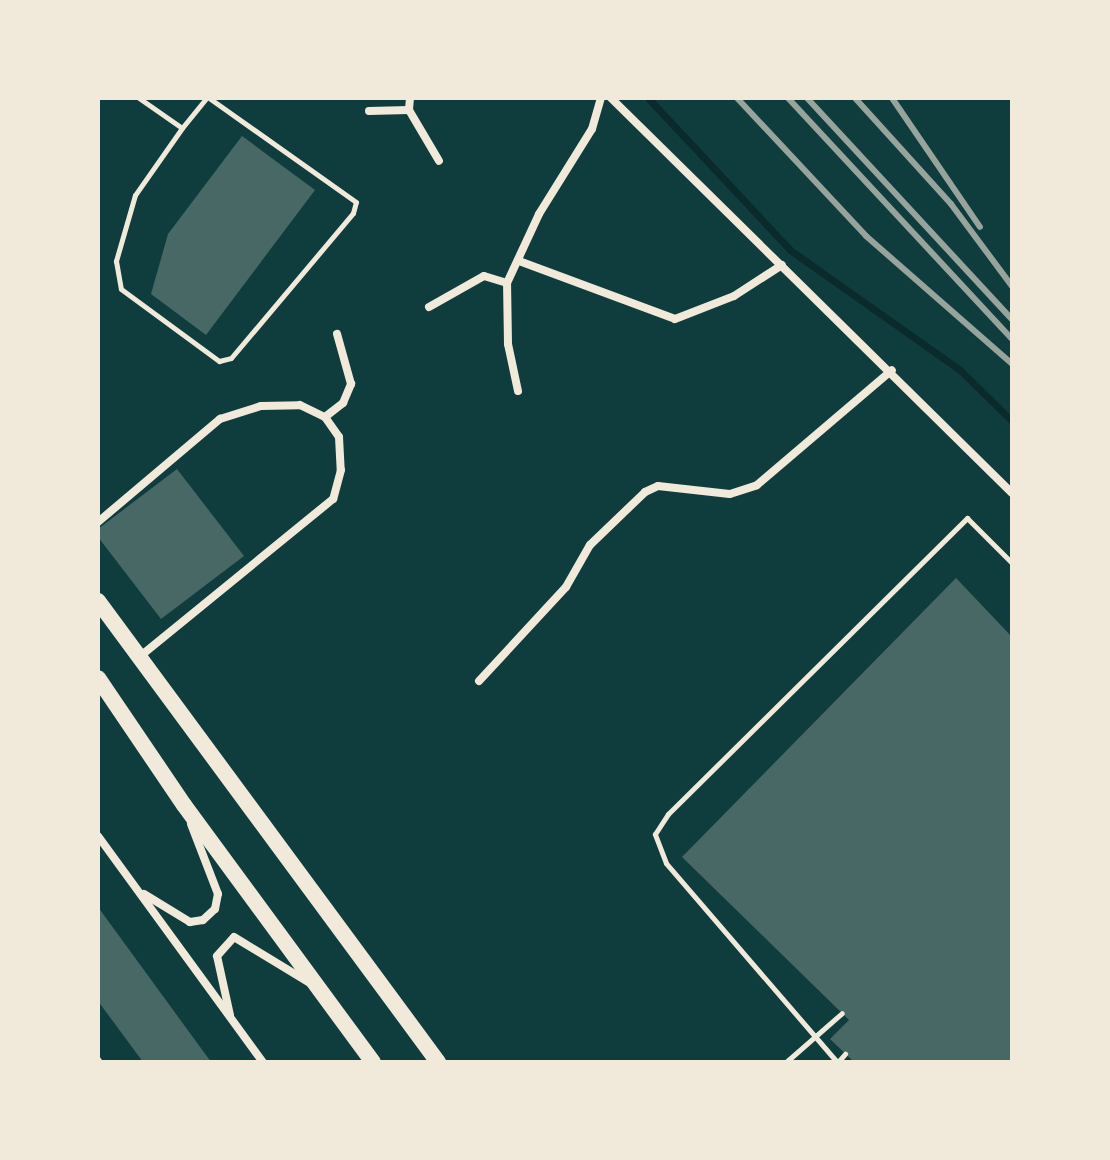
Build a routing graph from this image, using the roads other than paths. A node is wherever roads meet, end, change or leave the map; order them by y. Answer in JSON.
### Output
{"nodes":[{"id":1,"x":139,"y":98,"type":"edge"},
{"id":2,"x":207,"y":98,"type":"edge"},
{"id":3,"x":410,"y":98,"type":"edge"},
{"id":4,"x":601,"y":98,"type":"edge"},
{"id":5,"x":611,"y":98,"type":"edge"},
{"id":6,"x":409,"y":110,"type":"junction"},
{"id":7,"x":369,"y":111,"type":"dead end"},
{"id":8,"x":182,"y":128,"type":"junction"},
{"id":9,"x":439,"y":161,"type":"dead end"},
{"id":10,"x":519,"y":261,"type":"junction"},
{"id":11,"x":782,"y":265,"type":"junction"},
{"id":12,"x":507,"y":283,"type":"junction"},
{"id":13,"x":429,"y":307,"type":"dead end"},
{"id":14,"x":337,"y":334,"type":"dead end"},
{"id":15,"x":892,"y":370,"type":"junction"},
{"id":16,"x":518,"y":391,"type":"dead end"},
{"id":17,"x":325,"y":417,"type":"junction"},
{"id":18,"x":1012,"y":493,"type":"edge"},
{"id":19,"x":98,"y":522,"type":"edge"},
{"id":20,"x":1012,"y":563,"type":"edge"},
{"id":21,"x":98,"y":601,"type":"edge"},
{"id":22,"x":142,"y":655,"type":"junction"},
{"id":23,"x":98,"y":678,"type":"edge"},
{"id":24,"x":479,"y":681,"type":"dead end"},
{"id":25,"x":184,"y":805,"type":"junction"},
{"id":26,"x":98,"y":836,"type":"edge"},
{"id":27,"x":137,"y":889,"type":"junction"},
{"id":28,"x":318,"y":989,"type":"junction"},
{"id":29,"x":842,"y":1013,"type":"dead end"},
{"id":30,"x":232,"y":1022,"type":"junction"},
{"id":31,"x":817,"y":1037,"type":"junction"},
{"id":32,"x":845,"y":1054,"type":"dead end"},
{"id":33,"x":263,"y":1062,"type":"edge"},
{"id":34,"x":373,"y":1062,"type":"edge"},
{"id":35,"x":438,"y":1062,"type":"edge"},
{"id":36,"x":786,"y":1062,"type":"edge"},
{"id":37,"x":838,"y":1062,"type":"edge"}],
"edges":[{"from":1,"to":8,"type":"lane"},
{"from":2,"to":8,"type":"lane"},
{"from":2,"to":8,"type":"lane"},
{"from":3,"to":6,"type":"street"},
{"from":4,"to":10,"type":"street"},
{"from":5,"to":11,"type":"street"},
{"from":6,"to":7,"type":"street"},
{"from":6,"to":9,"type":"street"},
{"from":10,"to":11,"type":"street"},
{"from":10,"to":12,"type":"street"},
{"from":11,"to":15,"type":"street"},
{"from":12,"to":13,"type":"street"},
{"from":12,"to":16,"type":"street"},
{"from":14,"to":17,"type":"street"},
{"from":15,"to":18,"type":"street"},
{"from":15,"to":24,"type":"street"},
{"from":17,"to":19,"type":"street"},
{"from":17,"to":22,"type":"street"},
{"from":20,"to":31,"type":"lane"},
{"from":21,"to":22,"type":"highway"},
{"from":22,"to":35,"type":"highway"},
{"from":23,"to":25,"type":"highway"},
{"from":25,"to":27,"type":"street"},
{"from":25,"to":28,"type":"highway"},
{"from":26,"to":27,"type":"street"},
{"from":27,"to":30,"type":"street"},
{"from":28,"to":30,"type":"street"},
{"from":28,"to":34,"type":"highway"},
{"from":29,"to":31,"type":"lane"},
{"from":30,"to":33,"type":"street"},
{"from":31,"to":36,"type":"lane"},
{"from":31,"to":37,"type":"lane"},
{"from":32,"to":37,"type":"lane"}]}
